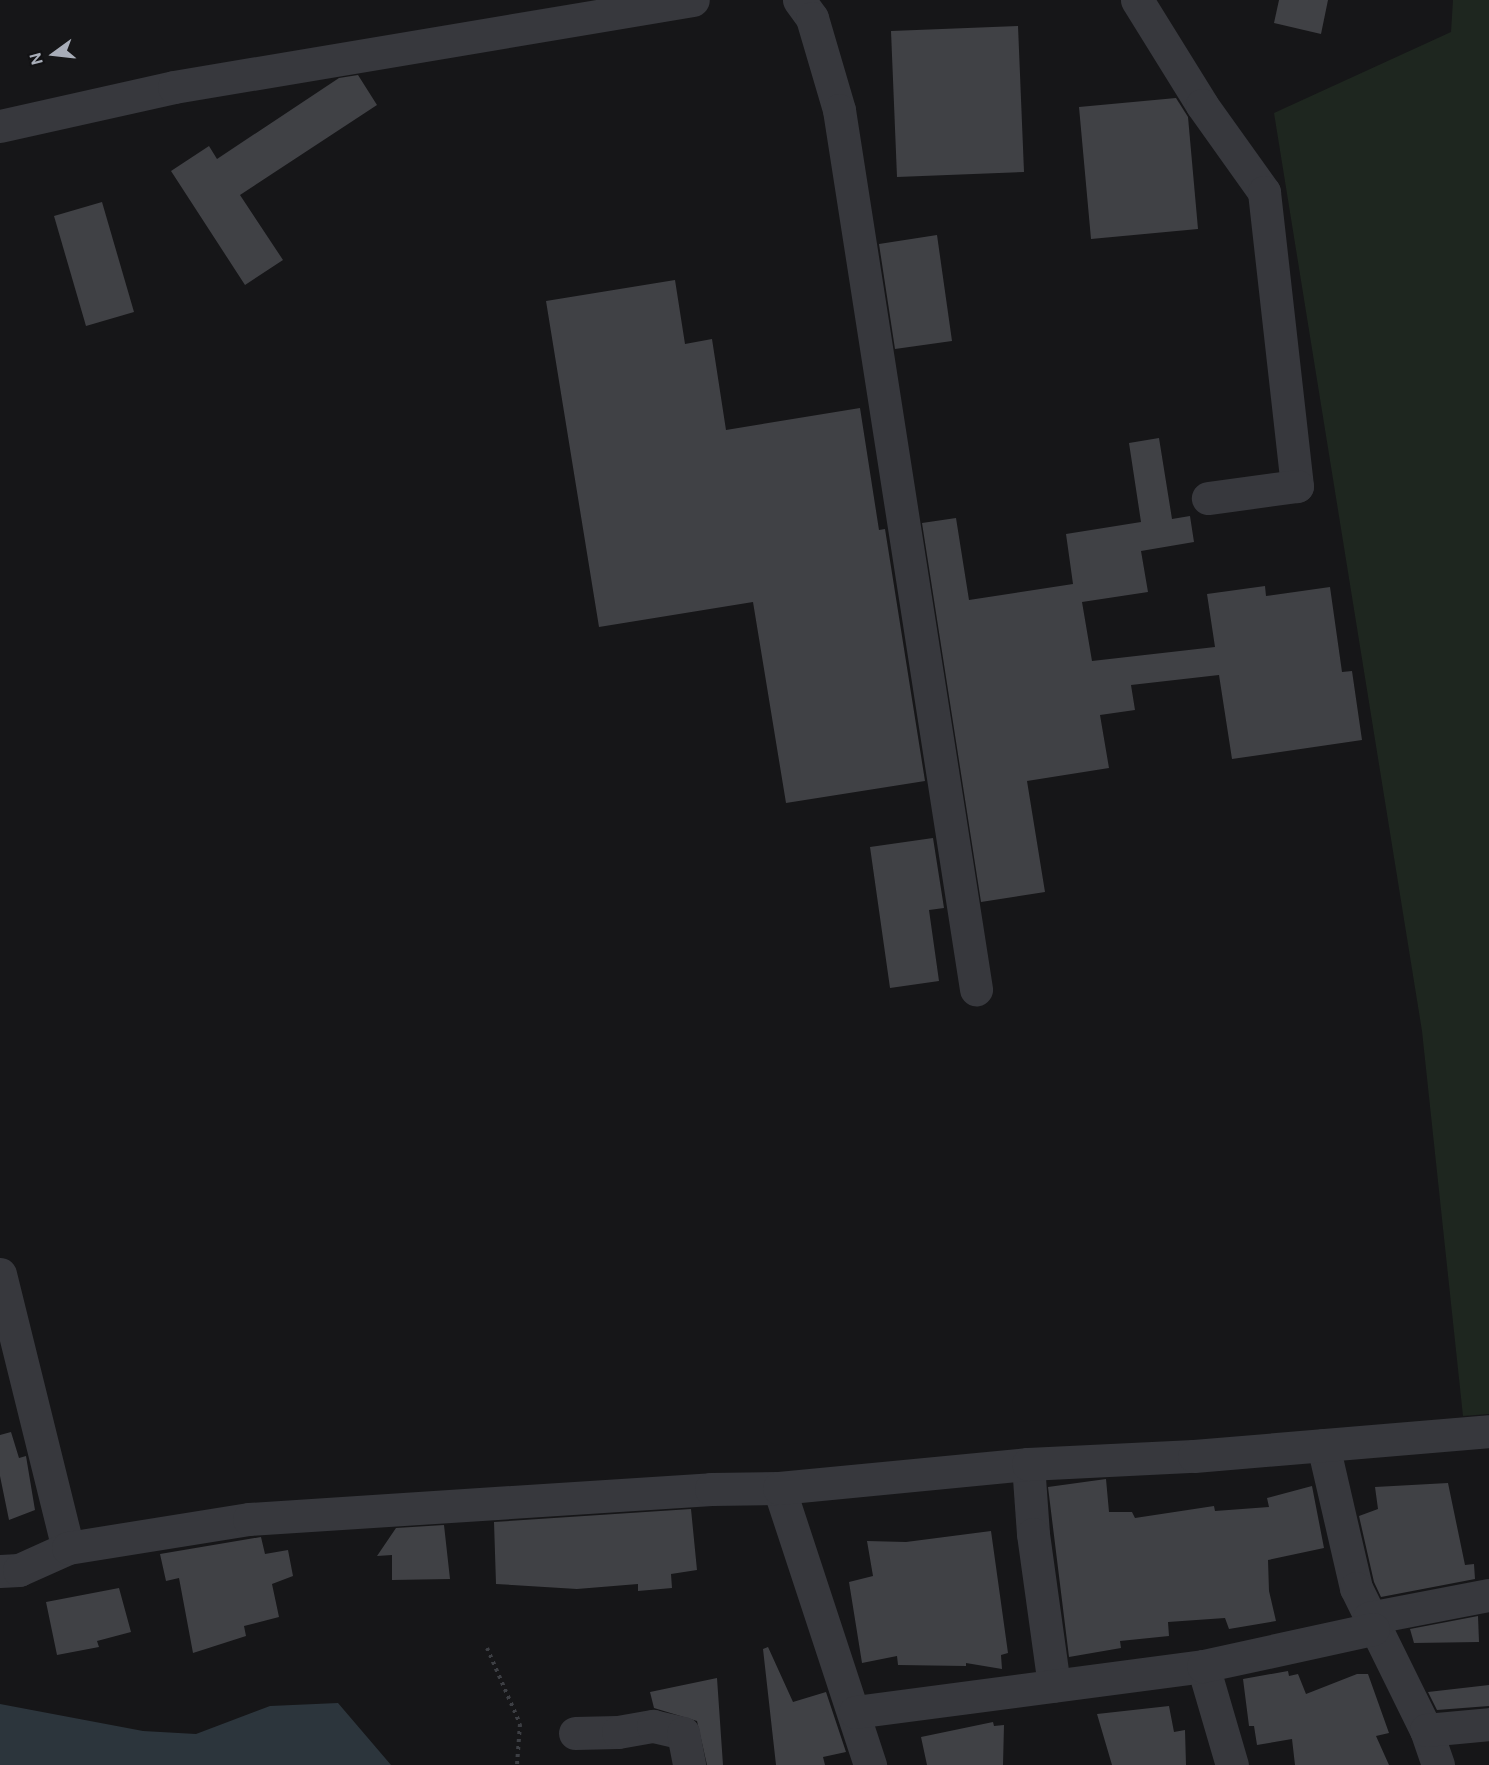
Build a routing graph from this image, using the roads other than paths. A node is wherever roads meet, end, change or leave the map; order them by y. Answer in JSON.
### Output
{"nodes":[{"id":1,"x":693,"y":0,"type":"edge"},
{"id":2,"x":799,"y":0,"type":"edge"},
{"id":3,"x":1137,"y":0,"type":"edge"},
{"id":4,"x":0,"y":126,"type":"edge"},
{"id":5,"x":1208,"y":498,"type":"dead end"},
{"id":6,"x":976,"y":989,"type":"dead end"},
{"id":7,"x":0,"y":1274,"type":"edge"},
{"id":8,"x":1489,"y":1431,"type":"edge"},
{"id":9,"x":1323,"y":1445,"type":"junction"},
{"id":10,"x":1028,"y":1464,"type":"junction"},
{"id":11,"x":779,"y":1488,"type":"junction"},
{"id":12,"x":68,"y":1548,"type":"junction"},
{"id":13,"x":0,"y":1571,"type":"edge"},
{"id":14,"x":1489,"y":1595,"type":"edge"},
{"id":15,"x":1371,"y":1624,"type":"junction"},
{"id":16,"x":1203,"y":1666,"type":"junction"},
{"id":17,"x":1054,"y":1686,"type":"junction"},
{"id":18,"x":855,"y":1712,"type":"junction"},
{"id":19,"x":1489,"y":1724,"type":"edge"},
{"id":20,"x":1426,"y":1730,"type":"junction"},
{"id":21,"x":576,"y":1733,"type":"dead end"},
{"id":22,"x":689,"y":1765,"type":"edge"},
{"id":23,"x":870,"y":1765,"type":"edge"},
{"id":24,"x":1232,"y":1765,"type":"edge"},
{"id":25,"x":1438,"y":1765,"type":"edge"}],
"edges":[{"from":1,"to":4,"type":"street"},
{"from":2,"to":6,"type":"street"},
{"from":3,"to":5,"type":"street"},
{"from":7,"to":12,"type":"street"},
{"from":8,"to":9,"type":"street"},
{"from":9,"to":10,"type":"street"},
{"from":9,"to":15,"type":"street"},
{"from":10,"to":11,"type":"street"},
{"from":10,"to":17,"type":"street"},
{"from":11,"to":12,"type":"street"},
{"from":11,"to":18,"type":"street"},
{"from":12,"to":13,"type":"street"},
{"from":14,"to":15,"type":"street"},
{"from":15,"to":16,"type":"street"},
{"from":15,"to":20,"type":"street"},
{"from":16,"to":17,"type":"street"},
{"from":16,"to":24,"type":"street"},
{"from":17,"to":18,"type":"street"},
{"from":18,"to":23,"type":"street"},
{"from":19,"to":20,"type":"street"},
{"from":20,"to":25,"type":"street"},
{"from":21,"to":22,"type":"street"}]}
